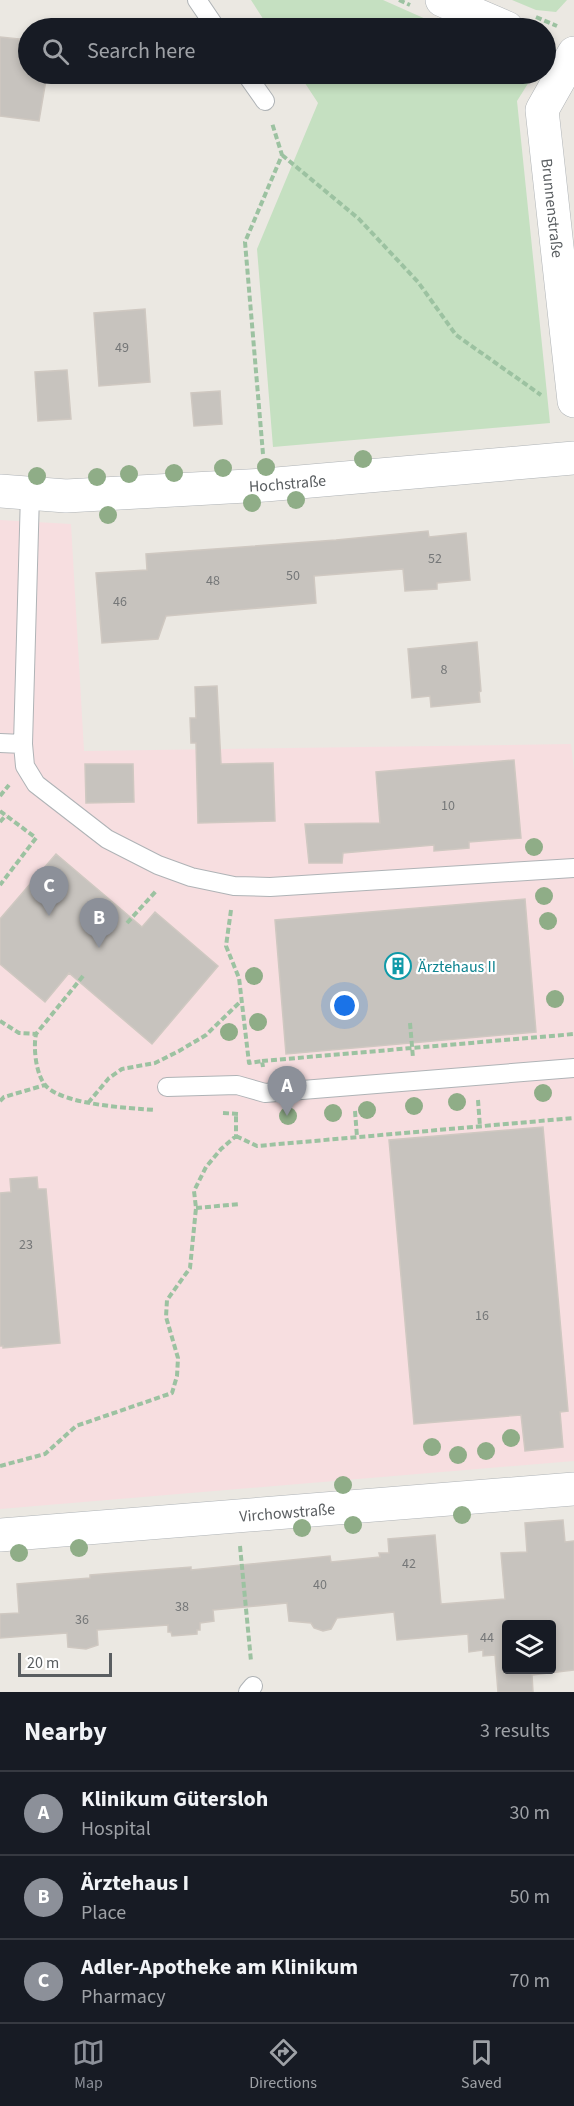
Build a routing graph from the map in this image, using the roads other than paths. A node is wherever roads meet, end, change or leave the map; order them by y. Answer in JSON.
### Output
{"nodes":[{"id":1,"x":197,"y":0,"type":"edge"},
{"id":2,"x":442,"y":0,"type":"edge"},
{"id":3,"x":209,"y":18,"type":"edge"},
{"id":4,"x":484,"y":18,"type":"edge"},
{"id":5,"x":566,"y":53,"type":"edge"},
{"id":6,"x":556,"y":77,"type":"edge"},
{"id":7,"x":253,"y":84,"type":"edge"},
{"id":8,"x":553,"y":84,"type":"edge"},
{"id":9,"x":265,"y":101,"type":"road end"},
{"id":10,"x":560,"y":400,"type":"edge"},
{"id":11,"x":574,"y":458,"type":"edge"},
{"id":12,"x":15,"y":493,"type":"edge"},
{"id":13,"x":0,"y":743,"type":"edge"},
{"id":14,"x":22,"y":744,"type":"junction"},
{"id":15,"x":574,"y":868,"type":"edge"},
{"id":16,"x":574,"y":1068,"type":"edge"},
{"id":17,"x":167,"y":1087,"type":"dead end"},
{"id":18,"x":574,"y":1489,"type":"edge"},
{"id":19,"x":0,"y":1535,"type":"edge"}],
"edges":[{"from":1,"to":3,"type":"lane"},
{"from":2,"to":4,"type":"street"},
{"from":5,"to":6,"type":"street","name":"Brunnenstraße"},
{"from":7,"to":9,"type":"lane"},
{"from":8,"to":10,"type":"street","name":"Brunnenstraße"},
{"from":11,"to":12,"type":"street","name":"Hochstraße"},
{"from":12,"to":14,"type":"lane"},
{"from":13,"to":14,"type":"lane"},
{"from":14,"to":15,"type":"lane"},
{"from":16,"to":17,"type":"lane"},
{"from":18,"to":19,"type":"street","name":"Virchowstraße"}]}
